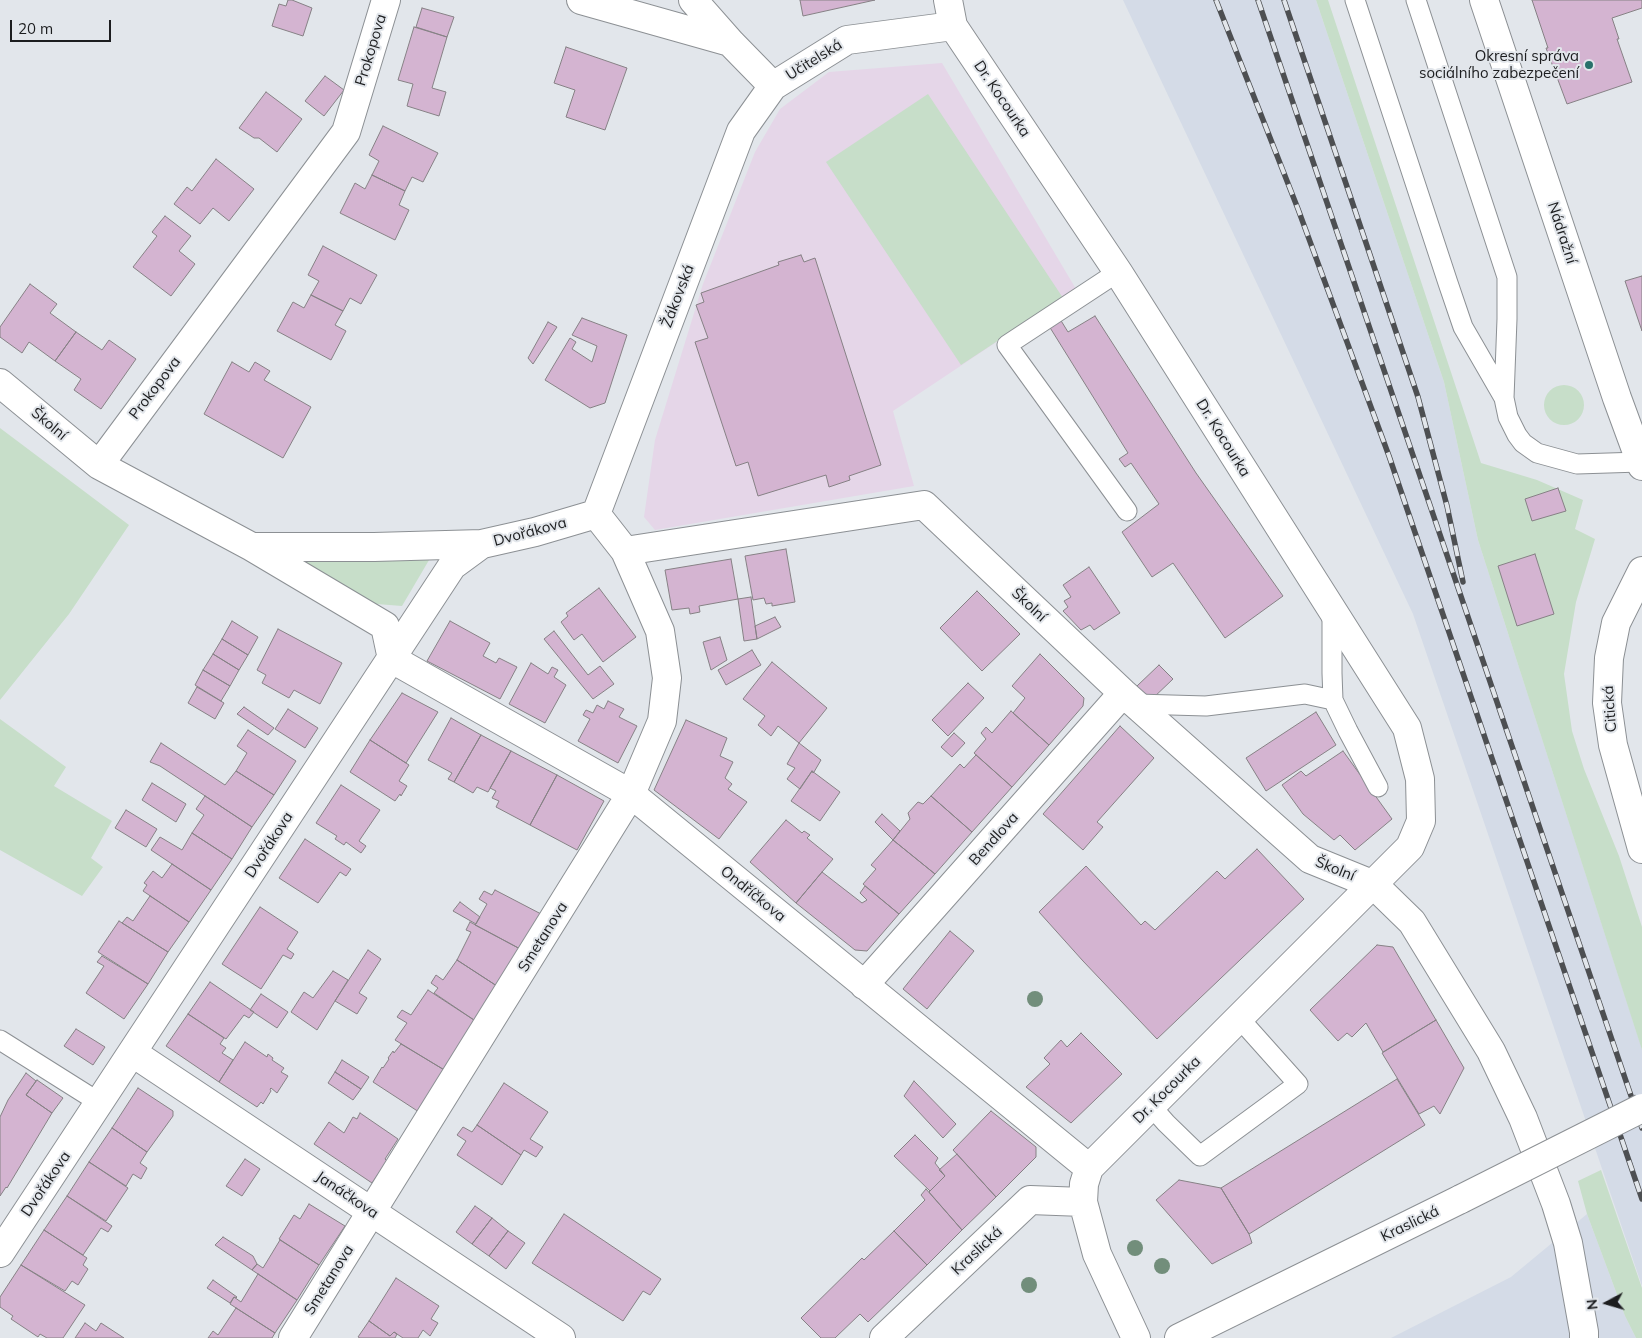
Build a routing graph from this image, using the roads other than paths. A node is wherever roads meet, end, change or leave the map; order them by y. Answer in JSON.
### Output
{"nodes":[{"id":1,"x":386,"y":0,"type":"edge"},
{"id":2,"x":581,"y":0,"type":"edge"},
{"id":3,"x":693,"y":0,"type":"edge"},
{"id":4,"x":948,"y":0,"type":"edge"},
{"id":5,"x":1355,"y":0,"type":"edge"},
{"id":6,"x":1416,"y":0,"type":"edge"},
{"id":7,"x":1484,"y":0,"type":"edge"},
{"id":8,"x":953,"y":26,"type":"junction"},
{"id":9,"x":730,"y":42,"type":"junction"},
{"id":10,"x":773,"y":86,"type":"junction"},
{"id":11,"x":1118,"y":272,"type":"junction"},
{"id":12,"x":0,"y":383,"type":"edge"},
{"id":13,"x":1504,"y":398,"type":"junction"},
{"id":14,"x":1641,"y":464,"type":"edge"},
{"id":15,"x":98,"y":465,"type":"junction"},
{"id":16,"x":1127,"y":511,"type":"dead end"},
{"id":17,"x":596,"y":514,"type":"junction"},
{"id":18,"x":482,"y":544,"type":"junction"},
{"id":19,"x":252,"y":547,"type":"junction"},
{"id":20,"x":625,"y":551,"type":"junction"},
{"id":21,"x":1642,"y":571,"type":"edge"},
{"id":22,"x":1332,"y":610,"type":"junction"},
{"id":23,"x":392,"y":659,"type":"junction"},
{"id":24,"x":1130,"y":699,"type":"junction"},
{"id":25,"x":1333,"y":700,"type":"junction"},
{"id":26,"x":1378,"y":786,"type":"dead end"},
{"id":27,"x":631,"y":794,"type":"junction"},
{"id":28,"x":1642,"y":849,"type":"edge"},
{"id":29,"x":1374,"y":884,"type":"junction"},
{"id":30,"x":864,"y":985,"type":"junction"},
{"id":31,"x":1239,"y":1018,"type":"junction"},
{"id":32,"x":0,"y":1040,"type":"edge"},
{"id":33,"x":133,"y":1053,"type":"junction"},
{"id":34,"x":100,"y":1103,"type":"junction"},
{"id":35,"x":1152,"y":1106,"type":"junction"},
{"id":36,"x":1642,"y":1108,"type":"edge"},
{"id":37,"x":1089,"y":1168,"type":"junction"},
{"id":38,"x":1083,"y":1202,"type":"junction"},
{"id":39,"x":371,"y":1212,"type":"junction"},
{"id":40,"x":0,"y":1253,"type":"edge"},
{"id":41,"x":293,"y":1338,"type":"edge"},
{"id":42,"x":561,"y":1338,"type":"edge"},
{"id":43,"x":884,"y":1338,"type":"edge"},
{"id":44,"x":1136,"y":1338,"type":"edge"},
{"id":45,"x":1178,"y":1338,"type":"edge"},
{"id":46,"x":1584,"y":1338,"type":"edge"}],
"edges":[{"from":1,"to":15,"type":"street","name":"Prokopova"},
{"from":2,"to":9,"type":"street","name":"Učitelská"},
{"from":3,"to":9,"type":"street"},
{"from":4,"to":8,"type":"street","name":"Dr. Kocourka"},
{"from":5,"to":13,"type":"lane"},
{"from":6,"to":13,"type":"lane"},
{"from":7,"to":14,"type":"street","name":"Nádražní"},
{"from":8,"to":10,"type":"street","name":"Učitelská"},
{"from":8,"to":11,"type":"street","name":"Dr. Kocourka"},
{"from":9,"to":10,"type":"street","name":"Učitelská"},
{"from":10,"to":17,"type":"street","name":"Žákovská"},
{"from":11,"to":16,"type":"lane"},
{"from":11,"to":22,"type":"street","name":"Dr. Kocourka"},
{"from":12,"to":15,"type":"street","name":"Školní"},
{"from":13,"to":14,"type":"lane"},
{"from":15,"to":19,"type":"street"},
{"from":17,"to":18,"type":"street","name":"Dvořákova"},
{"from":17,"to":20,"type":"street","name":"Smetanova"},
{"from":18,"to":19,"type":"street"},
{"from":18,"to":23,"type":"street","name":"Dvořákova"},
{"from":19,"to":23,"type":"street"},
{"from":20,"to":24,"type":"street","name":"Školní"},
{"from":20,"to":27,"type":"street","name":"Smetanova"},
{"from":21,"to":28,"type":"street","name":"Citická"},
{"from":22,"to":25,"type":"lane"},
{"from":22,"to":29,"type":"street","name":"Dr. Kocourka"},
{"from":23,"to":27,"type":"street","name":"Ondříčkova"},
{"from":23,"to":33,"type":"street","name":"Dvořákova"},
{"from":24,"to":25,"type":"lane"},
{"from":24,"to":29,"type":"street","name":"Školní"},
{"from":24,"to":30,"type":"street","name":"Bendlova"},
{"from":25,"to":26,"type":"lane"},
{"from":27,"to":30,"type":"street","name":"Ondříčkova"},
{"from":27,"to":39,"type":"street","name":"Smetanova"},
{"from":29,"to":31,"type":"street","name":"Dr. Kocourka"},
{"from":29,"to":46,"type":"street"},
{"from":30,"to":37,"type":"street","name":"Ondříčkova"},
{"from":31,"to":35,"type":"street","name":"Dr. Kocourka"},
{"from":31,"to":35,"type":"lane"},
{"from":32,"to":34,"type":"lane"},
{"from":33,"to":34,"type":"street","name":"Dvořákova"},
{"from":33,"to":39,"type":"street","name":"Janáčkova"},
{"from":34,"to":40,"type":"street","name":"Dvořákova"},
{"from":35,"to":37,"type":"street","name":"Dr. Kocourka"},
{"from":36,"to":45,"type":"street","name":"Kraslická","bridge":true},
{"from":37,"to":38,"type":"street"},
{"from":38,"to":43,"type":"street","name":"Kraslická"},
{"from":38,"to":44,"type":"street"},
{"from":39,"to":41,"type":"street","name":"Smetanova"},
{"from":39,"to":42,"type":"street","name":"Janáčkova"}]}
